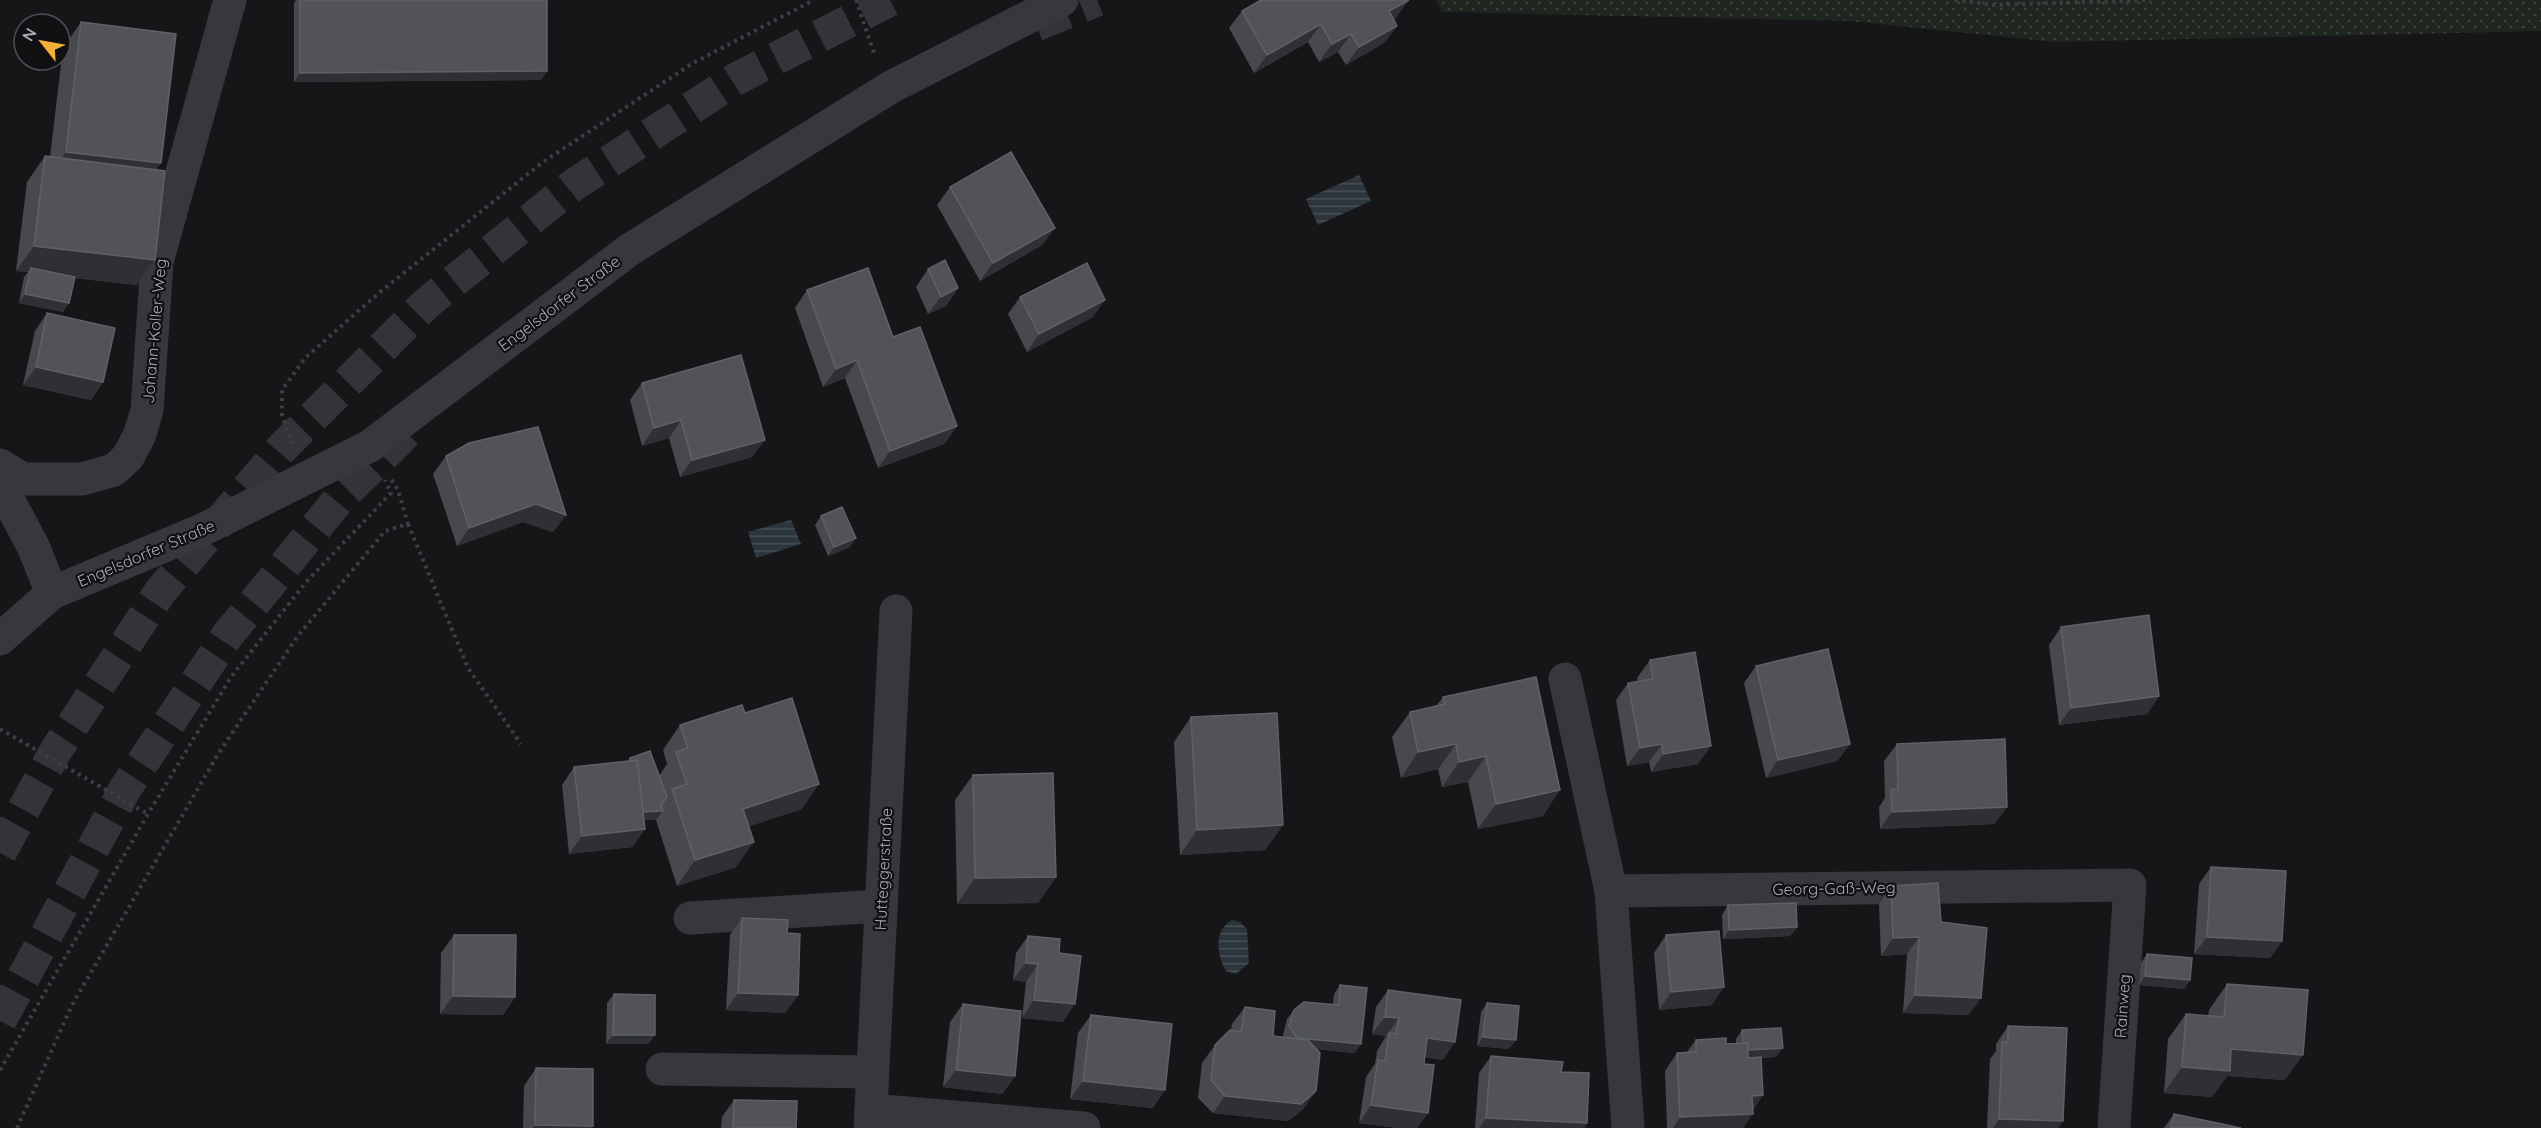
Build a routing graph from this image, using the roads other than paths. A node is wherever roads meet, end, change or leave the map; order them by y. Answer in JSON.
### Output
{"nodes":[{"id":1,"x":230,"y":0,"type":"edge"},
{"id":2,"x":1062,"y":0,"type":"tunnel mouth"},
{"id":3,"x":0,"y":465,"type":"edge"},
{"id":4,"x":0,"y":484,"type":"edge"},
{"id":5,"x":52,"y":593,"type":"junction"},
{"id":6,"x":896,"y":610,"type":"dead end"},
{"id":7,"x":0,"y":639,"type":"edge"},
{"id":8,"x":1565,"y":679,"type":"dead end"},
{"id":9,"x":2130,"y":885,"type":"joint"},
{"id":10,"x":1611,"y":891,"type":"junction"},
{"id":11,"x":881,"y":906,"type":"junction"},
{"id":12,"x":690,"y":918,"type":"dead end"},
{"id":13,"x":662,"y":1069,"type":"dead end"},
{"id":14,"x":872,"y":1072,"type":"junction"},
{"id":15,"x":870,"y":1119,"type":"edge"},
{"id":16,"x":1084,"y":1128,"type":"edge"},
{"id":17,"x":1628,"y":1128,"type":"edge"},
{"id":18,"x":2114,"y":1128,"type":"edge"}],
"edges":[{"from":1,"to":3,"type":"street","name":"Johann-Koller-Weg"},
{"from":2,"to":5,"type":"street","name":"Engelsdorfer Straße"},
{"from":4,"to":5,"type":"street"},
{"from":5,"to":7,"type":"street","name":"Engelsdorfer Straße"},
{"from":6,"to":11,"type":"street","name":"Hutteggerstraße"},
{"from":8,"to":10,"type":"street"},
{"from":9,"to":10,"type":"street","name":"Georg-Gaß-Weg"},
{"from":9,"to":18,"type":"street","name":"Rainweg"},
{"from":10,"to":17,"type":"street"},
{"from":11,"to":12,"type":"street"},
{"from":11,"to":14,"type":"street","name":"Hutteggerstraße"},
{"from":13,"to":14,"type":"street"},
{"from":14,"to":15,"type":"street","name":"Hutteggerstraße"},
{"from":15,"to":16,"type":"street"}]}
